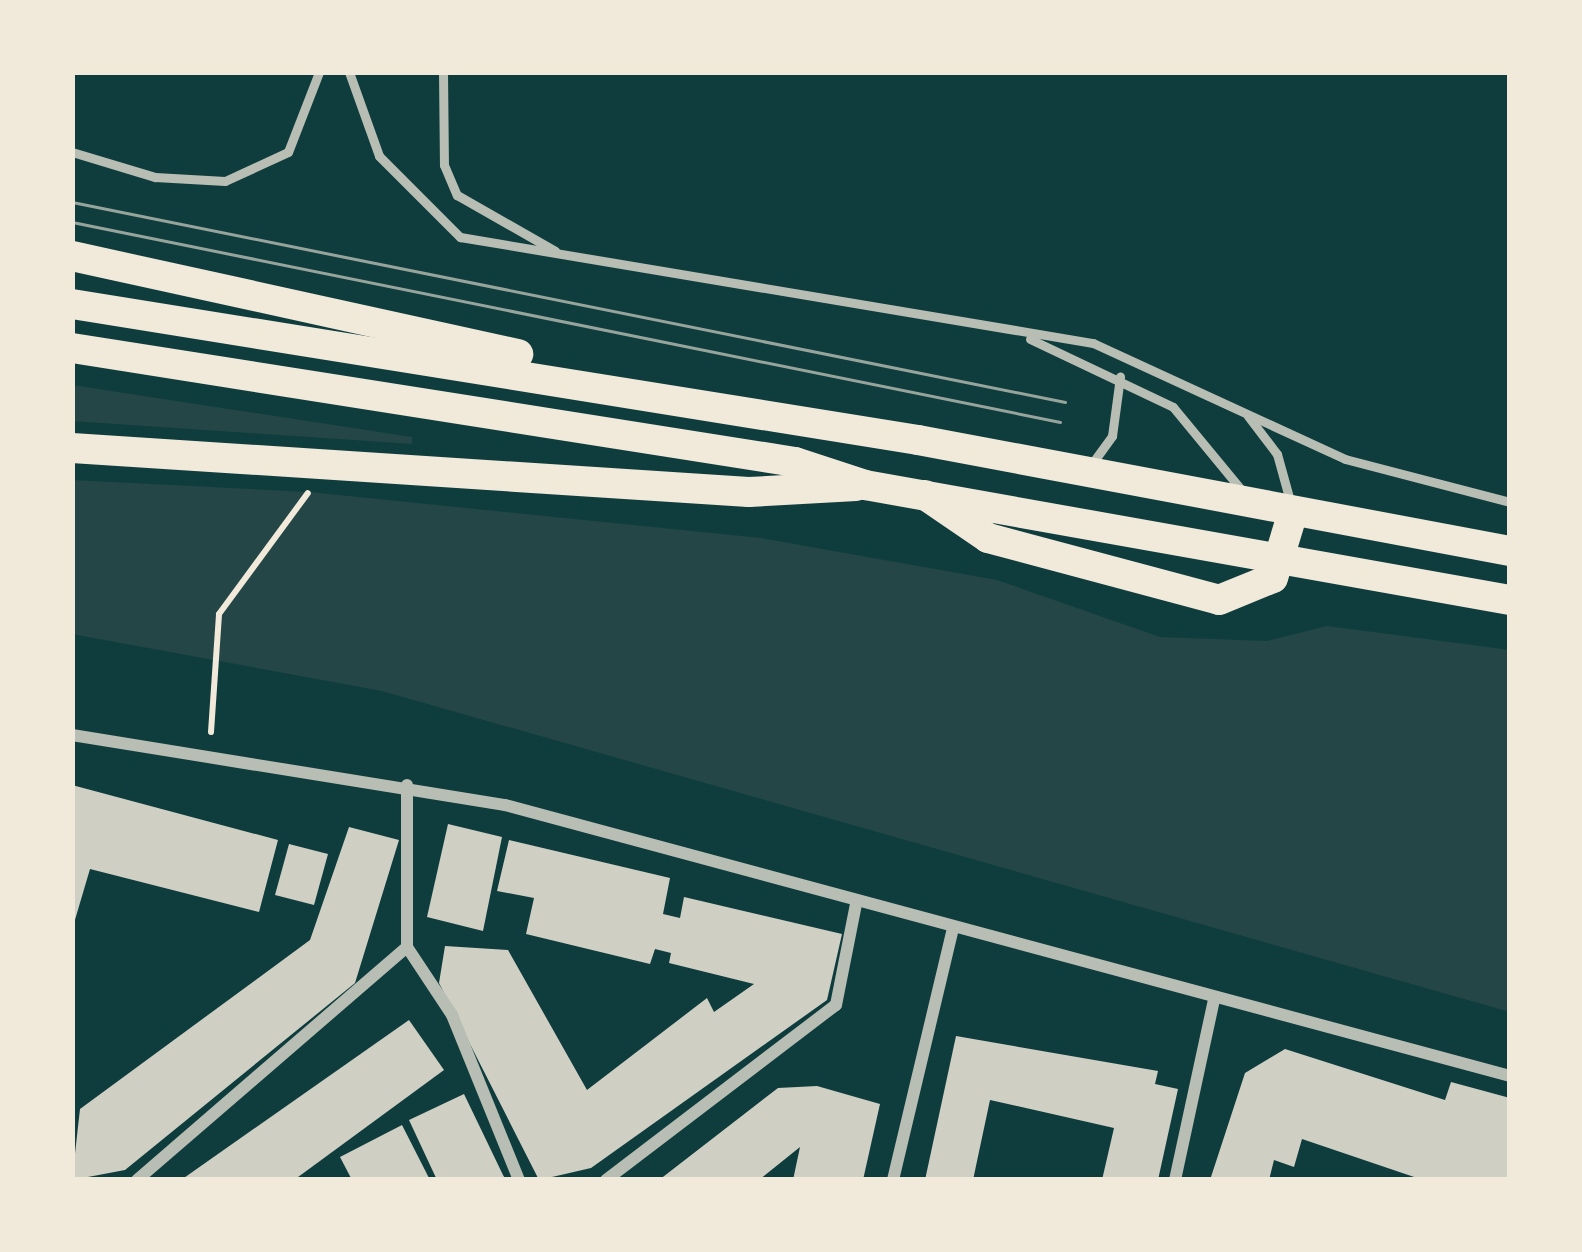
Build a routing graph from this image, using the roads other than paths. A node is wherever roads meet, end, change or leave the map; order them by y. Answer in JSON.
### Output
{"nodes":[{"id":1,"x":319,"y":72,"type":"edge"},
{"id":2,"x":349,"y":72,"type":"edge"},
{"id":3,"x":443,"y":72,"type":"edge"},
{"id":4,"x":72,"y":152,"type":"edge"},
{"id":5,"x":565,"y":255,"type":"junction"},
{"id":6,"x":72,"y":256,"type":"edge"},
{"id":7,"x":72,"y":304,"type":"edge"},
{"id":8,"x":1022,"y":335,"type":"junction"},
{"id":9,"x":72,"y":348,"type":"edge"},
{"id":10,"x":1120,"y":376,"type":"junction"},
{"id":11,"x":602,"y":388,"type":"junction"},
{"id":12,"x":1244,"y":411,"type":"junction"},
{"id":13,"x":72,"y":448,"type":"edge"},
{"id":14,"x":1086,"y":471,"type":"junction"},
{"id":15,"x":865,"y":485,"type":"junction"},
{"id":16,"x":925,"y":495,"type":"junction"},
{"id":17,"x":1510,"y":502,"type":"edge"},
{"id":18,"x":1254,"y":507,"type":"junction"},
{"id":19,"x":1292,"y":514,"type":"junction"},
{"id":20,"x":1510,"y":551,"type":"edge"},
{"id":21,"x":1282,"y":559,"type":"junction"},
{"id":22,"x":1510,"y":600,"type":"edge"},
{"id":23,"x":72,"y":735,"type":"edge"},
{"id":24,"x":407,"y":785,"type":"junction"},
{"id":25,"x":856,"y":904,"type":"junction"},
{"id":26,"x":953,"y":928,"type":"junction"},
{"id":27,"x":406,"y":947,"type":"junction"},
{"id":28,"x":1214,"y":999,"type":"junction"},
{"id":29,"x":1510,"y":1076,"type":"edge"},
{"id":30,"x":136,"y":1180,"type":"edge"},
{"id":31,"x":519,"y":1180,"type":"edge"},
{"id":32,"x":606,"y":1180,"type":"edge"},
{"id":33,"x":893,"y":1180,"type":"edge"},
{"id":34,"x":1175,"y":1180,"type":"edge"}],
"edges":[{"from":1,"to":4,"type":"lane"},
{"from":2,"to":5,"type":"lane"},
{"from":3,"to":5,"type":"lane"},
{"from":5,"to":8,"type":"lane"},
{"from":6,"to":11,"type":"main road"},
{"from":7,"to":11,"type":"main road"},
{"from":8,"to":10,"type":"lane"},
{"from":8,"to":12,"type":"lane"},
{"from":9,"to":15,"type":"main road"},
{"from":10,"to":14,"type":"lane"},
{"from":10,"to":18,"type":"lane"},
{"from":11,"to":14,"type":"main road"},
{"from":12,"to":17,"type":"lane"},
{"from":12,"to":19,"type":"lane"},
{"from":13,"to":15,"type":"main road"},
{"from":14,"to":18,"type":"main road"},
{"from":15,"to":16,"type":"main road"},
{"from":16,"to":21,"type":"main road"},
{"from":16,"to":21,"type":"main road"},
{"from":18,"to":19,"type":"main road"},
{"from":18,"to":21,"type":"main road"},
{"from":19,"to":20,"type":"main road"},
{"from":19,"to":21,"type":"main road"},
{"from":21,"to":22,"type":"main road"},
{"from":23,"to":24,"type":"street"},
{"from":24,"to":25,"type":"street"},
{"from":24,"to":27,"type":"street"},
{"from":25,"to":26,"type":"street"},
{"from":25,"to":32,"type":"street"},
{"from":26,"to":28,"type":"street"},
{"from":26,"to":33,"type":"street"},
{"from":27,"to":30,"type":"street"},
{"from":27,"to":31,"type":"street"},
{"from":28,"to":29,"type":"street"},
{"from":28,"to":34,"type":"street"}]}
